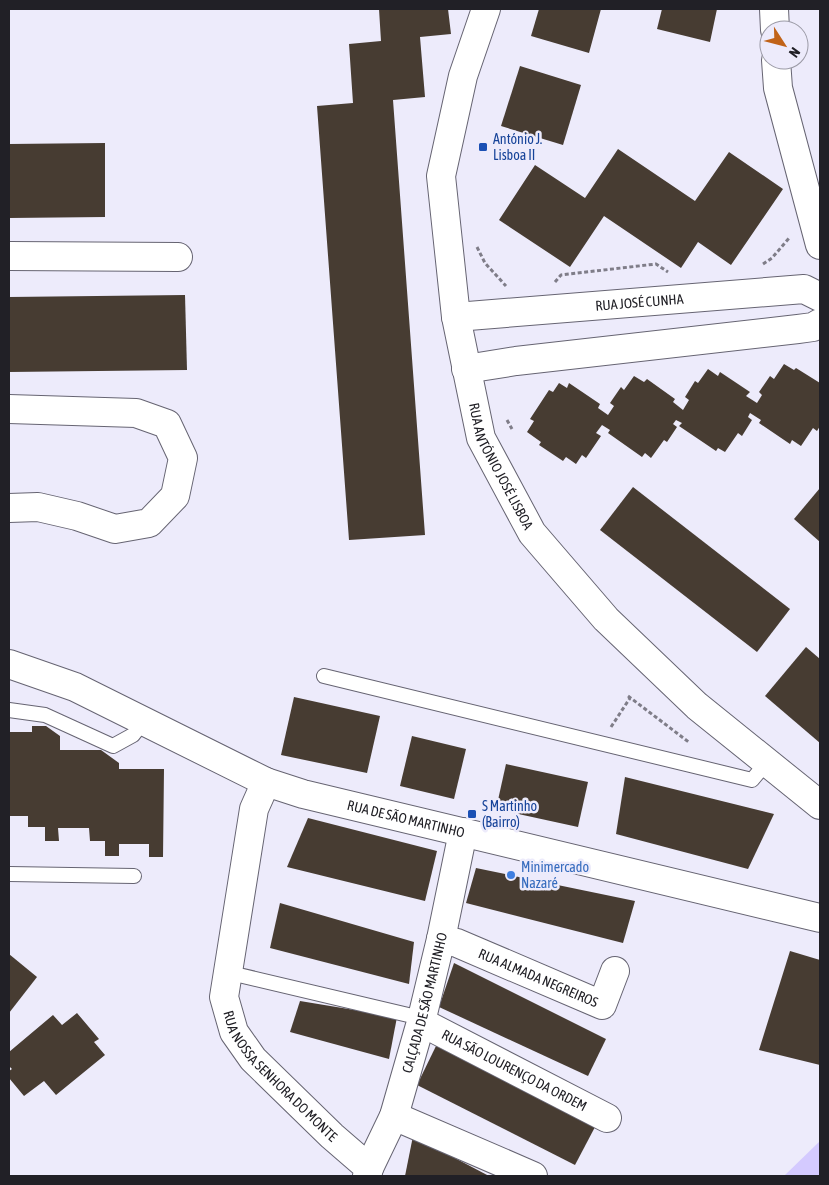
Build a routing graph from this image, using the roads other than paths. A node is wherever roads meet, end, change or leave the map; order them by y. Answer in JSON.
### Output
{"nodes":[{"id":1,"x":486,"y":9,"type":"edge"},
{"id":2,"x":777,"y":70,"type":"edge"},
{"id":3,"x":820,"y":245,"type":"edge"},
{"id":4,"x":9,"y":256,"type":"edge"},
{"id":5,"x":178,"y":257,"type":"dead end"},
{"id":6,"x":820,"y":298,"type":"edge"},
{"id":7,"x":456,"y":317,"type":"junction"},
{"id":8,"x":820,"y":323,"type":"edge"},
{"id":9,"x":466,"y":369,"type":"junction"},
{"id":10,"x":9,"y":409,"type":"edge"},
{"id":11,"x":9,"y":508,"type":"edge"},
{"id":12,"x":9,"y":664,"type":"edge"},
{"id":13,"x":324,"y":676,"type":"dead end"},
{"id":14,"x":9,"y":710,"type":"edge"},
{"id":15,"x":144,"y":721,"type":"junction"},
{"id":16,"x":767,"y":762,"type":"junction"},
{"id":17,"x":266,"y":782,"type":"junction"},
{"id":18,"x":820,"y":805,"type":"edge"},
{"id":19,"x":463,"y":832,"type":"junction"},
{"id":20,"x":9,"y":874,"type":"edge"},
{"id":21,"x":134,"y":876,"type":"dead end"},
{"id":22,"x":820,"y":918,"type":"edge"},
{"id":23,"x":440,"y":939,"type":"junction"},
{"id":24,"x":615,"y":971,"type":"dead end"},
{"id":25,"x":226,"y":972,"type":"junction"},
{"id":26,"x":421,"y":1020,"type":"junction"},
{"id":27,"x":394,"y":1116,"type":"junction"},
{"id":28,"x":607,"y":1118,"type":"dead end"},
{"id":29,"x":368,"y":1172,"type":"edge"},
{"id":30,"x":533,"y":1176,"type":"edge"}],
"edges":[{"from":1,"to":7,"type":"street","name":"RUA ANTÓNIO JOSÉ LISBOA"},
{"from":2,"to":3,"type":"street"},
{"from":4,"to":5,"type":"street"},
{"from":6,"to":7,"type":"street","name":"RUA JOSÉ CUNHA"},
{"from":7,"to":9,"type":"street","name":"RUA ANTÓNIO JOSÉ LISBOA"},
{"from":8,"to":9,"type":"street"},
{"from":9,"to":16,"type":"street","name":"RUA ANTÓNIO JOSÉ LISBOA"},
{"from":10,"to":11,"type":"street"},
{"from":12,"to":15,"type":"street","name":"RUA DE SÃO MARTINHO"},
{"from":13,"to":16,"type":"lane"},
{"from":14,"to":15,"type":"lane"},
{"from":15,"to":17,"type":"street","name":"RUA DE SÃO MARTINHO"},
{"from":16,"to":18,"type":"street","name":"RUA ANTÓNIO JOSÉ LISBOA"},
{"from":17,"to":19,"type":"street","name":"RUA DE SÃO MARTINHO"},
{"from":17,"to":25,"type":"street","name":"RUA NOSSA SENHORA DO MONTE"},
{"from":19,"to":22,"type":"street","name":"RUA DE SÃO MARTINHO"},
{"from":19,"to":23,"type":"street","name":"CALÇADA DE SÃO MARTINHO"},
{"from":20,"to":21,"type":"lane"},
{"from":23,"to":24,"type":"street","name":"RUA ALMADA NEGREIROS"},
{"from":23,"to":26,"type":"street","name":"CALÇADA DE SÃO MARTINHO"},
{"from":25,"to":26,"type":"lane"},
{"from":25,"to":29,"type":"street","name":"RUA NOSSA SENHORA DO MONTE"},
{"from":26,"to":27,"type":"street","name":"CALÇADA DE SÃO MARTINHO"},
{"from":26,"to":28,"type":"street","name":"RUA SÃO LOURENÇO DA ORDEM"},
{"from":27,"to":29,"type":"street","name":"CALÇADA DE SÃO MARTINHO"},
{"from":27,"to":30,"type":"street"}]}
